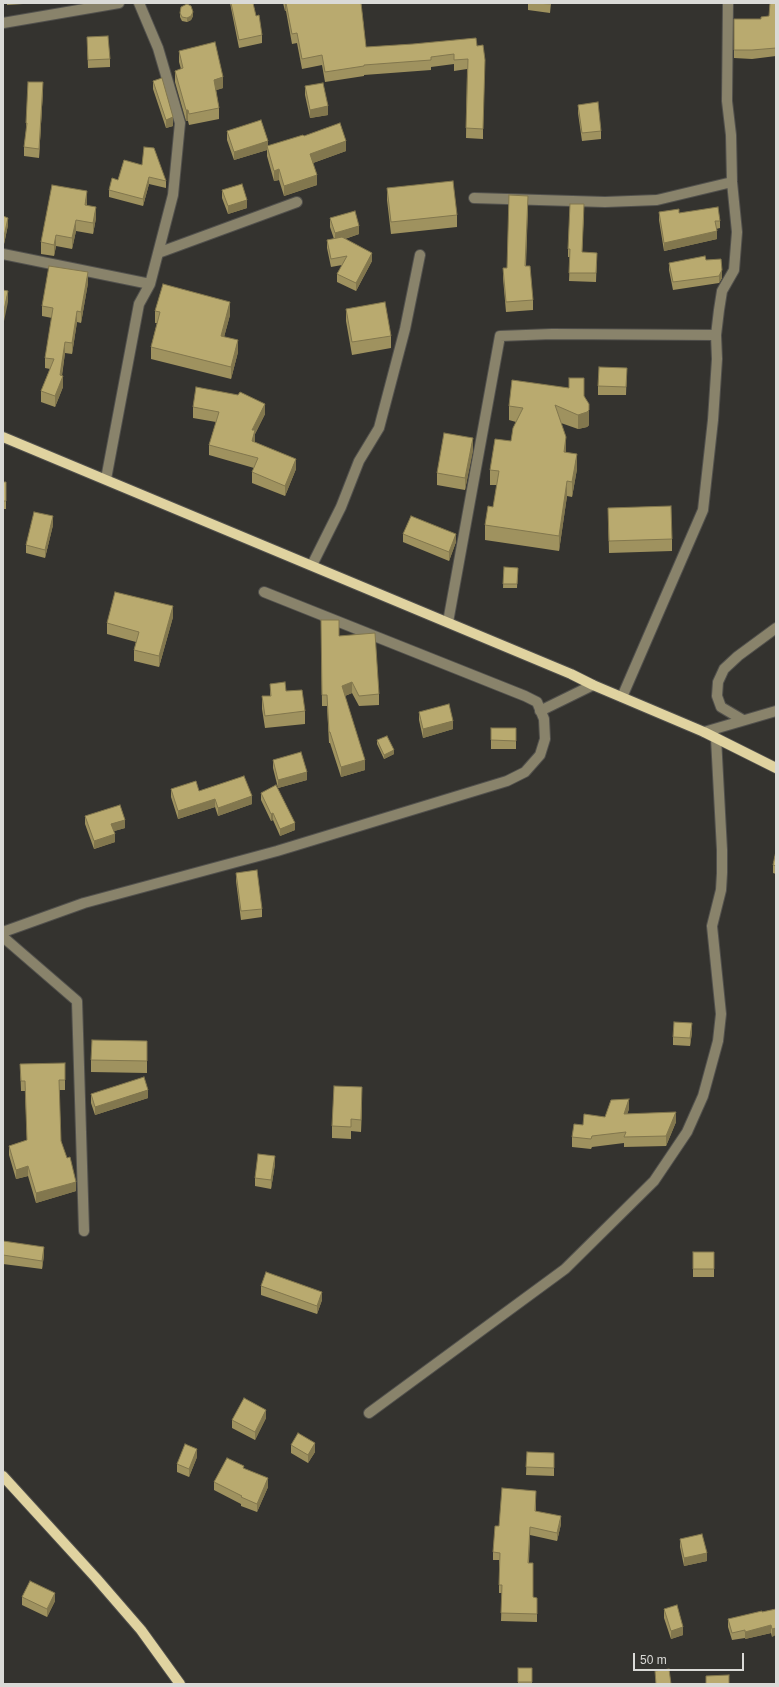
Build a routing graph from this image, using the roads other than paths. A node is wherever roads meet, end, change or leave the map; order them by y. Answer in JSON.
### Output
{"nodes":[{"id":1,"x":119,"y":3,"type":"edge"},
{"id":2,"x":139,"y":3,"type":"edge"},
{"id":3,"x":728,"y":3,"type":"edge"},
{"id":4,"x":3,"y":23,"type":"edge"},
{"id":5,"x":732,"y":182,"type":"junction"},
{"id":6,"x":474,"y":198,"type":"dead end"},
{"id":7,"x":297,"y":202,"type":"dead end"},
{"id":8,"x":158,"y":253,"type":"junction"},
{"id":9,"x":3,"y":254,"type":"edge"},
{"id":10,"x":420,"y":255,"type":"dead end"},
{"id":11,"x":150,"y":284,"type":"junction"},
{"id":12,"x":716,"y":335,"type":"junction"},
{"id":13,"x":3,"y":437,"type":"edge"},
{"id":14,"x":106,"y":479,"type":"junction"},
{"id":15,"x":312,"y":565,"type":"junction"},
{"id":16,"x":264,"y":592,"type":"dead end"},
{"id":17,"x":448,"y":622,"type":"junction"},
{"id":18,"x":776,"y":628,"type":"edge"},
{"id":19,"x":593,"y":685,"type":"junction"},
{"id":20,"x":622,"y":697,"type":"junction"},
{"id":21,"x":540,"y":711,"type":"junction"},
{"id":22,"x":776,"y":711,"type":"edge"},
{"id":23,"x":744,"y":720,"type":"junction"},
{"id":24,"x":704,"y":732,"type":"junction"},
{"id":25,"x":716,"y":738,"type":"junction"},
{"id":26,"x":776,"y":768,"type":"edge"},
{"id":27,"x":3,"y":932,"type":"edge"},
{"id":28,"x":3,"y":937,"type":"edge"},
{"id":29,"x":84,"y":1231,"type":"dead end"},
{"id":30,"x":368,"y":1413,"type":"dead end"},
{"id":31,"x":3,"y":1476,"type":"edge"},
{"id":32,"x":180,"y":1684,"type":"edge"}],
"edges":[{"from":1,"to":4,"type":"street"},
{"from":2,"to":8,"type":"street"},
{"from":3,"to":5,"type":"street"},
{"from":5,"to":6,"type":"street"},
{"from":5,"to":12,"type":"street"},
{"from":7,"to":8,"type":"street"},
{"from":8,"to":11,"type":"street"},
{"from":9,"to":11,"type":"street"},
{"from":10,"to":15,"type":"street"},
{"from":11,"to":14,"type":"street"},
{"from":12,"to":17,"type":"street"},
{"from":12,"to":20,"type":"street"},
{"from":13,"to":14,"type":"main road"},
{"from":14,"to":15,"type":"main road"},
{"from":15,"to":17,"type":"main road"},
{"from":16,"to":21,"type":"street"},
{"from":17,"to":19,"type":"main road"},
{"from":18,"to":23,"type":"street"},
{"from":19,"to":20,"type":"main road"},
{"from":19,"to":21,"type":"street"},
{"from":20,"to":24,"type":"main road"},
{"from":21,"to":27,"type":"street"},
{"from":22,"to":23,"type":"street"},
{"from":23,"to":24,"type":"street"},
{"from":24,"to":25,"type":"main road"},
{"from":25,"to":26,"type":"main road"},
{"from":25,"to":30,"type":"street"},
{"from":28,"to":29,"type":"street"},
{"from":31,"to":32,"type":"main road"}]}
